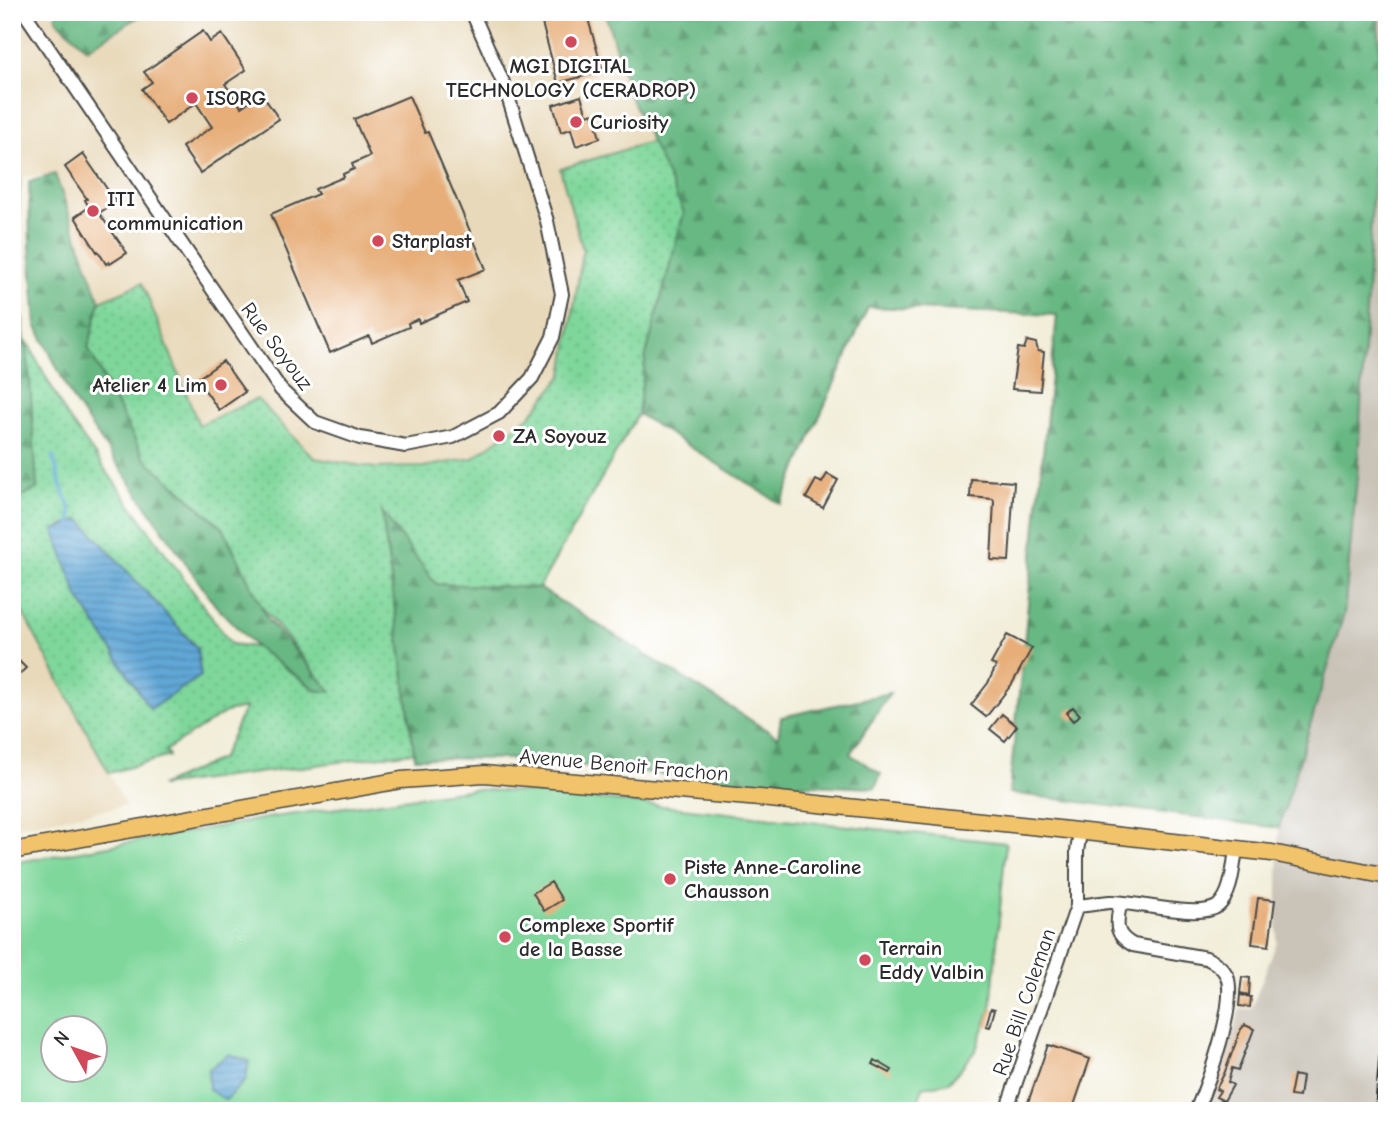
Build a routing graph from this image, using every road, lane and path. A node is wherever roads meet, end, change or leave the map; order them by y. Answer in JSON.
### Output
{"nodes":[{"id":1,"x":24,"y":12,"type":"edge"},
{"id":2,"x":472,"y":12,"type":"edge"},
{"id":3,"x":1080,"y":832,"type":"junction"},
{"id":4,"x":1236,"y":850,"type":"junction"},
{"id":5,"x":12,"y":851,"type":"edge"},
{"id":6,"x":1387,"y":876,"type":"edge"},
{"id":7,"x":1120,"y":903,"type":"junction"},
{"id":8,"x":1077,"y":906,"type":"junction"},
{"id":9,"x":1006,"y":1111,"type":"edge"},
{"id":10,"x":1196,"y":1111,"type":"edge"}],
"edges":[{"from":1,"to":2,"type":"street","name":"Rue Soyouz"},
{"from":3,"to":4,"type":"main road","name":"Avenue Benoit Frachon"},
{"from":3,"to":5,"type":"main road","name":"Avenue Benoit Frachon"},
{"from":3,"to":8,"type":"street","name":"Rue Bill Coleman"},
{"from":4,"to":6,"type":"main road","name":"Avenue Benoit Frachon"},
{"from":4,"to":7,"type":"street"},
{"from":7,"to":8,"type":"street"},
{"from":7,"to":10,"type":"street"},
{"from":8,"to":9,"type":"street","name":"Rue Bill Coleman"}]}
